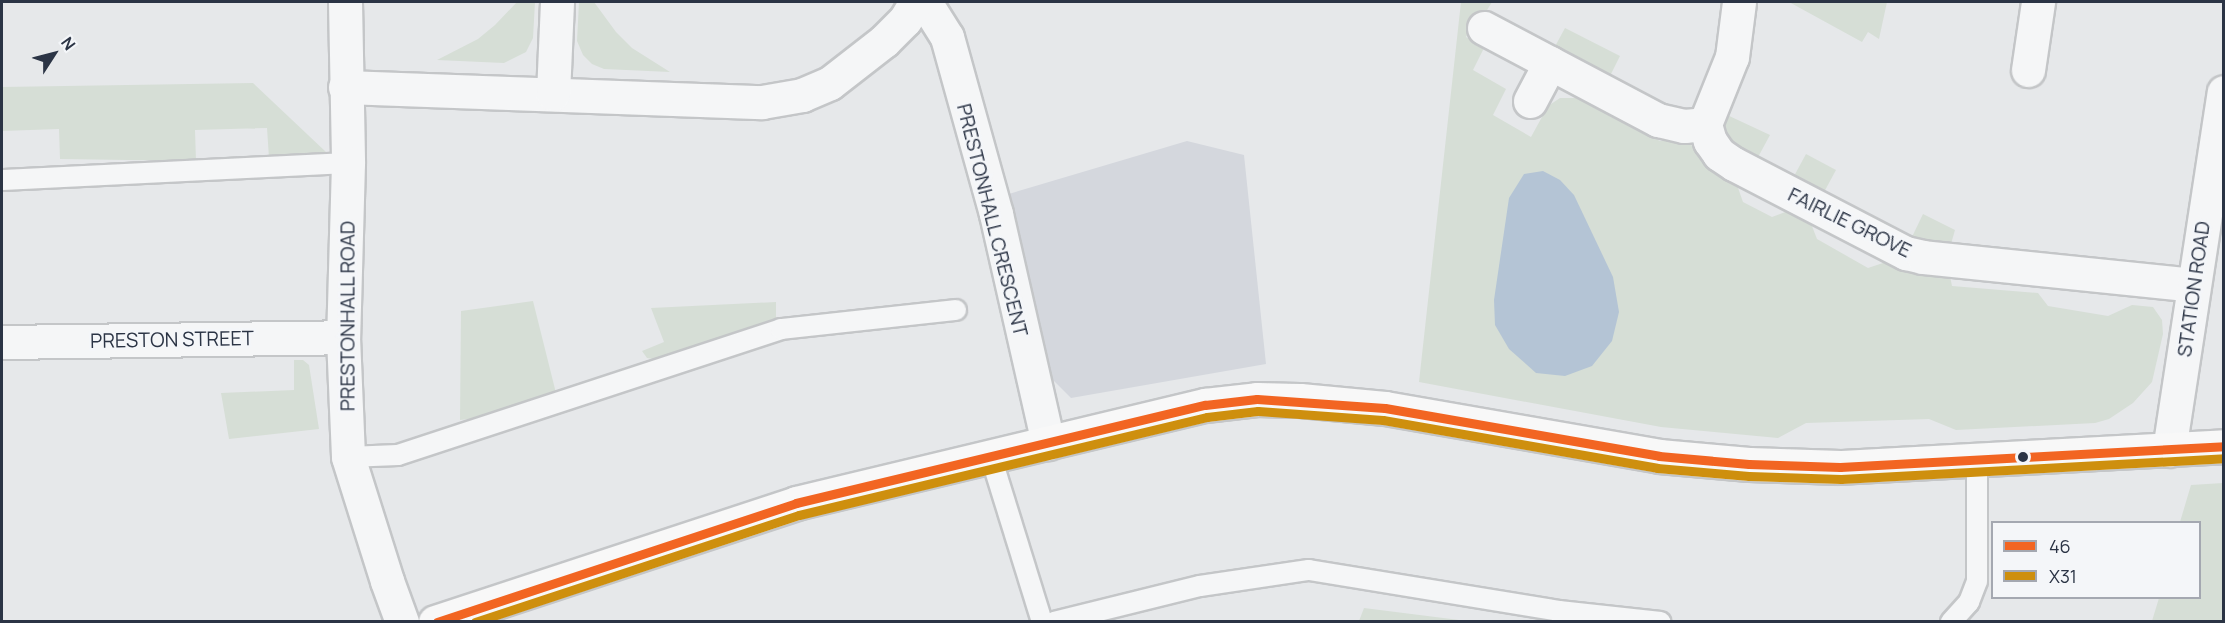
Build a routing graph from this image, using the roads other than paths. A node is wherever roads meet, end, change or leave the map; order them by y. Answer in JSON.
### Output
{"nodes":[{"id":1,"x":345,"y":2,"type":"edge"},
{"id":2,"x":557,"y":2,"type":"edge"},
{"id":3,"x":916,"y":2,"type":"edge"},
{"id":4,"x":925,"y":2,"type":"edge"},
{"id":5,"x":1739,"y":2,"type":"edge"},
{"id":6,"x":2038,"y":2,"type":"edge"},
{"id":7,"x":1484,"y":28,"type":"dead end"},
{"id":8,"x":1550,"y":63,"type":"junction"},
{"id":9,"x":2028,"y":70,"type":"dead end"},
{"id":10,"x":345,"y":87,"type":"junction"},
{"id":11,"x":2223,"y":92,"type":"edge"},
{"id":12,"x":553,"y":94,"type":"junction"},
{"id":13,"x":1530,"y":101,"type":"dead end"},
{"id":14,"x":1705,"y":124,"type":"junction"},
{"id":15,"x":348,"y":163,"type":"junction"},
{"id":16,"x":2,"y":180,"type":"edge"},
{"id":17,"x":2192,"y":285,"type":"junction"},
{"id":18,"x":957,"y":310,"type":"dead end"},
{"id":19,"x":343,"y":337,"type":"junction"},
{"id":20,"x":2,"y":342,"type":"edge"},
{"id":21,"x":1048,"y":443,"type":"junction"},
{"id":22,"x":2223,"y":446,"type":"edge"},
{"id":23,"x":2169,"y":450,"type":"junction"},
{"id":24,"x":991,"y":457,"type":"junction"},
{"id":25,"x":1977,"y":460,"type":"junction"},
{"id":26,"x":352,"y":471,"type":"junction"},
{"id":27,"x":487,"y":614,"type":"edge"},
{"id":28,"x":402,"y":621,"type":"edge"},
{"id":29,"x":435,"y":621,"type":"edge"},
{"id":30,"x":1042,"y":621,"type":"edge"},
{"id":31,"x":1054,"y":621,"type":"edge"},
{"id":32,"x":1660,"y":621,"type":"edge"},
{"id":33,"x":1951,"y":621,"type":"edge"}],
"edges":[{"from":1,"to":10,"type":"street","name":"PRESTONHALL ROAD"},
{"from":2,"to":12,"type":"street"},
{"from":3,"to":12,"type":"street"},
{"from":4,"to":21,"type":"street","name":"PRESTONHALL CRESCENT"},
{"from":5,"to":14,"type":"street"},
{"from":6,"to":9,"type":"street"},
{"from":7,"to":8,"type":"street"},
{"from":8,"to":13,"type":"street"},
{"from":8,"to":14,"type":"street"},
{"from":10,"to":12,"type":"street"},
{"from":10,"to":15,"type":"street","name":"PRESTONHALL ROAD"},
{"from":11,"to":17,"type":"street","name":"STATION ROAD"},
{"from":14,"to":17,"type":"street","name":"FAIRLIE GROVE"},
{"from":15,"to":16,"type":"lane"},
{"from":15,"to":19,"type":"street","name":"PRESTONHALL ROAD"},
{"from":17,"to":23,"type":"street","name":"STATION ROAD"},
{"from":18,"to":26,"type":"lane"},
{"from":19,"to":20,"type":"street","name":"PRESTON STREET"},
{"from":19,"to":26,"type":"street","name":"PRESTONHALL ROAD"},
{"from":21,"to":24,"type":"street"},
{"from":21,"to":25,"type":"street"},
{"from":22,"to":23,"type":"street"},
{"from":23,"to":25,"type":"street"},
{"from":24,"to":27,"type":"street"},
{"from":24,"to":30,"type":"lane"},
{"from":25,"to":33,"type":"lane"},
{"from":26,"to":28,"type":"street","name":"PRESTONHALL ROAD"},
{"from":27,"to":29,"type":"street"},
{"from":31,"to":32,"type":"lane"}]}
